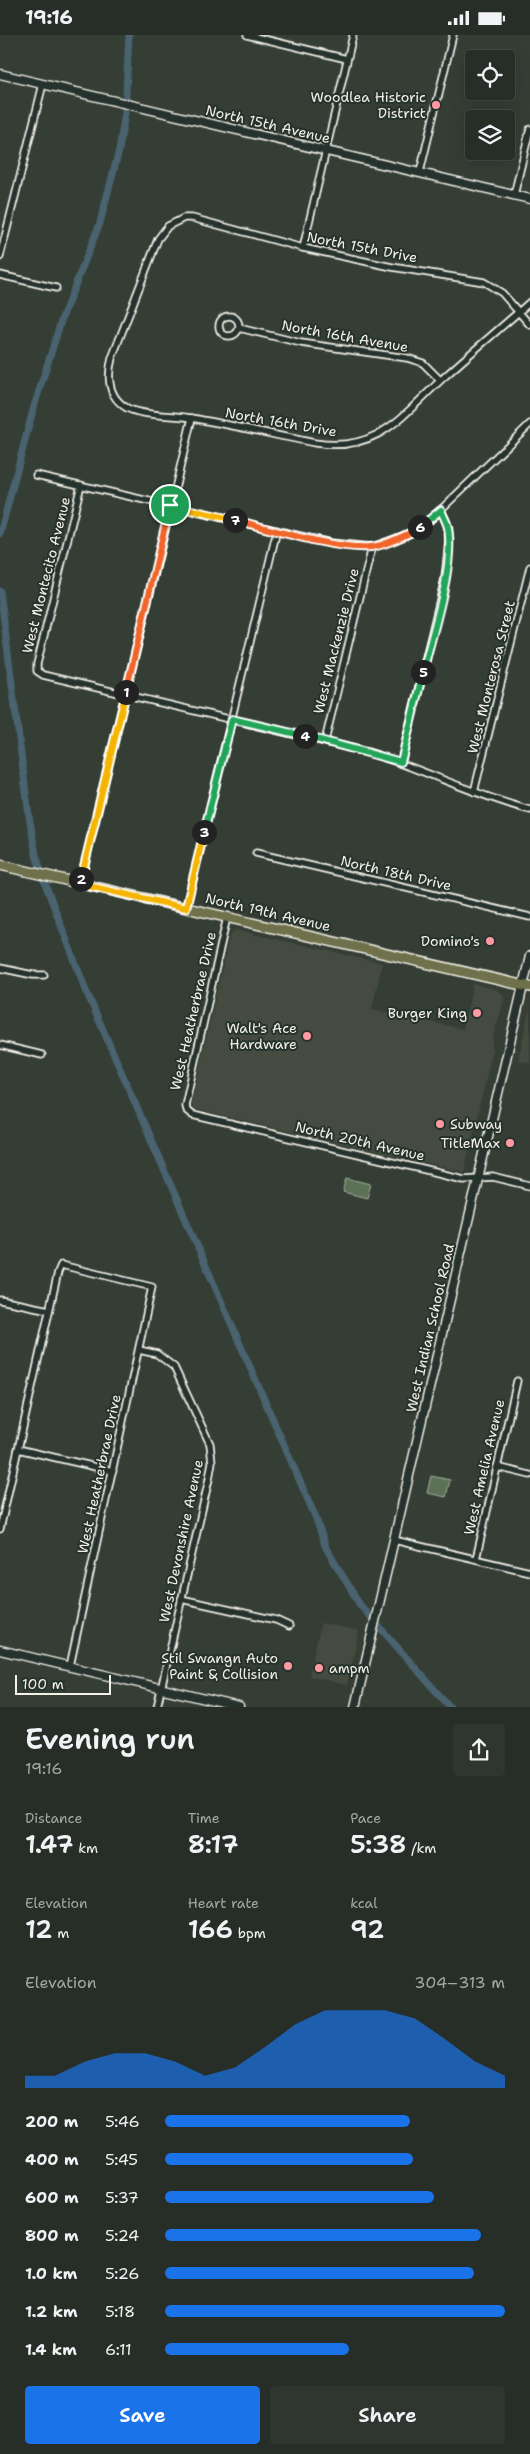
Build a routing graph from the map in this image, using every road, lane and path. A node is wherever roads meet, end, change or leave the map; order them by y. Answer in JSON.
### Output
{"nodes":[{"id":1,"x":247,"y":35,"type":"edge"},
{"id":2,"x":353,"y":35,"type":"edge"},
{"id":3,"x":453,"y":35,"type":"edge"},
{"id":4,"x":347,"y":59,"type":"junction"},
{"id":5,"x":0,"y":74,"type":"edge"},
{"id":6,"x":43,"y":84,"type":"junction"},
{"id":7,"x":530,"y":129,"type":"edge"},
{"id":8,"x":326,"y":151,"type":"junction"},
{"id":9,"x":420,"y":172,"type":"junction"},
{"id":10,"x":514,"y":195,"type":"junction"},
{"id":11,"x":530,"y":199,"type":"edge"},
{"id":12,"x":303,"y":248,"type":"junction"},
{"id":13,"x":0,"y":257,"type":"edge"},
{"id":14,"x":0,"y":275,"type":"edge"},
{"id":15,"x":56,"y":288,"type":"dead end"},
{"id":16,"x":530,"y":302,"type":"edge"},
{"id":17,"x":519,"y":311,"type":"junction"},
{"id":18,"x":530,"y":325,"type":"edge"},
{"id":19,"x":239,"y":328,"type":"dead end"},
{"id":20,"x":440,"y":380,"type":"junction"},
{"id":21,"x":110,"y":385,"type":"joint"},
{"id":22,"x":192,"y":418,"type":"junction"},
{"id":23,"x":530,"y":424,"type":"edge"},
{"id":24,"x":36,"y":475,"type":"dead end"},
{"id":25,"x":81,"y":485,"type":"junction"},
{"id":26,"x":170,"y":505,"type":"junction"},
{"id":27,"x":441,"y":510,"type":"junction"},
{"id":28,"x":277,"y":530,"type":"junction"},
{"id":29,"x":372,"y":547,"type":"junction"},
{"id":30,"x":530,"y":567,"type":"edge"},
{"id":31,"x":523,"y":597,"type":"junction"},
{"id":32,"x":530,"y":599,"type":"edge"},
{"id":33,"x":125,"y":694,"type":"junction"},
{"id":34,"x":232,"y":719,"type":"junction"},
{"id":35,"x":325,"y":741,"type":"junction"},
{"id":36,"x":401,"y":762,"type":"junction"},
{"id":37,"x":474,"y":792,"type":"junction"},
{"id":38,"x":530,"y":810,"type":"edge"},
{"id":39,"x":256,"y":853,"type":"dead end"},
{"id":40,"x":0,"y":865,"type":"edge"},
{"id":41,"x":80,"y":884,"type":"junction"},
{"id":42,"x":186,"y":908,"type":"junction"},
{"id":43,"x":227,"y":917,"type":"junction"},
{"id":44,"x":530,"y":917,"type":"edge"},
{"id":45,"x":530,"y":956,"type":"edge"},
{"id":46,"x":0,"y":968,"type":"edge"},
{"id":47,"x":44,"y":975,"type":"dead end"},
{"id":48,"x":526,"y":986,"type":"edge"},
{"id":49,"x":0,"y":1045,"type":"edge"},
{"id":50,"x":42,"y":1055,"type":"dead end"},
{"id":51,"x":186,"y":1110,"type":"joint"},
{"id":52,"x":477,"y":1179,"type":"junction"},
{"id":53,"x":530,"y":1186,"type":"edge"},
{"id":54,"x":0,"y":1300,"type":"edge"},
{"id":55,"x":49,"y":1310,"type":"junction"},
{"id":56,"x":139,"y":1350,"type":"junction"},
{"id":57,"x":517,"y":1381,"type":"dead end"},
{"id":58,"x":18,"y":1449,"type":"junction"},
{"id":59,"x":497,"y":1467,"type":"junction"},
{"id":60,"x":113,"y":1471,"type":"junction"},
{"id":61,"x":530,"y":1475,"type":"edge"},
{"id":62,"x":0,"y":1529,"type":"edge"},
{"id":63,"x":394,"y":1540,"type":"junction"},
{"id":64,"x":476,"y":1559,"type":"junction"},
{"id":65,"x":530,"y":1572,"type":"edge"},
{"id":66,"x":181,"y":1599,"type":"junction"},
{"id":67,"x":289,"y":1626,"type":"dead end"},
{"id":68,"x":0,"y":1650,"type":"edge"},
{"id":69,"x":70,"y":1667,"type":"junction"},
{"id":70,"x":161,"y":1688,"type":"junction"},
{"id":71,"x":157,"y":1707,"type":"edge"},
{"id":72,"x":239,"y":1707,"type":"edge"},
{"id":73,"x":355,"y":1707,"type":"edge"}],
"edges":[{"from":1,"to":4,"type":"street"},
{"from":2,"to":4,"type":"street"},
{"from":3,"to":9,"type":"street"},
{"from":4,"to":8,"type":"street"},
{"from":5,"to":6,"type":"street","name":"North 15th Avenue"},
{"from":6,"to":8,"type":"street","name":"North 15th Avenue"},
{"from":6,"to":13,"type":"street"},
{"from":7,"to":10,"type":"street"},
{"from":8,"to":9,"type":"street","name":"North 15th Avenue"},
{"from":8,"to":12,"type":"street"},
{"from":9,"to":10,"type":"street","name":"North 15th Avenue"},
{"from":10,"to":11,"type":"street","name":"North 15th Avenue"},
{"from":12,"to":17,"type":"street","name":"North 15th Drive"},
{"from":12,"to":21,"type":"street","name":"North 15th Drive"},
{"from":14,"to":15,"type":"street"},
{"from":16,"to":17,"type":"street","name":"North 16th Drive"},
{"from":17,"to":18,"type":"street","name":"North 15th Drive"},
{"from":17,"to":20,"type":"street","name":"North 16th Drive"},
{"from":19,"to":20,"type":"street","name":"North 16th Avenue"},
{"from":20,"to":22,"type":"street","name":"North 16th Drive"},
{"from":21,"to":22,"type":"street","name":"North 16th Drive"},
{"from":22,"to":26,"type":"street"},
{"from":23,"to":27,"type":"street"},
{"from":24,"to":25,"type":"street"},
{"from":25,"to":26,"type":"street"},
{"from":25,"to":33,"type":"street","name":"West Montecito Avenue"},
{"from":26,"to":28,"type":"street"},
{"from":26,"to":33,"type":"street"},
{"from":27,"to":29,"type":"street"},
{"from":27,"to":36,"type":"street"},
{"from":28,"to":29,"type":"street"},
{"from":28,"to":34,"type":"street"},
{"from":29,"to":35,"type":"street","name":"West Mackenzie Drive"},
{"from":30,"to":31,"type":"street","name":"West Monterosa Street"},
{"from":31,"to":32,"type":"street"},
{"from":31,"to":37,"type":"street","name":"West Monterosa Street"},
{"from":33,"to":34,"type":"street"},
{"from":33,"to":41,"type":"street"},
{"from":34,"to":35,"type":"street"},
{"from":34,"to":42,"type":"street"},
{"from":35,"to":36,"type":"street"},
{"from":36,"to":37,"type":"street"},
{"from":37,"to":38,"type":"street"},
{"from":39,"to":44,"type":"street","name":"North 18th Drive"},
{"from":40,"to":41,"type":"main road","name":"North 19th Avenue"},
{"from":41,"to":42,"type":"main road","name":"North 19th Avenue"},
{"from":42,"to":43,"type":"main road","name":"North 19th Avenue"},
{"from":43,"to":48,"type":"main road","name":"North 19th Avenue"},
{"from":43,"to":51,"type":"street","name":"West Heatherbrae Drive"},
{"from":45,"to":48,"type":"street","name":"West Indian School Road"},
{"from":46,"to":47,"type":"street"},
{"from":48,"to":52,"type":"street","name":"West Indian School Road"},
{"from":49,"to":50,"type":"street"},
{"from":51,"to":52,"type":"street","name":"North 20th Avenue"},
{"from":52,"to":53,"type":"street","name":"North 20th Avenue"},
{"from":52,"to":63,"type":"street","name":"West Indian School Road"},
{"from":54,"to":55,"type":"street"},
{"from":55,"to":56,"type":"street","name":"West Heatherbrae Drive"},
{"from":55,"to":58,"type":"street"},
{"from":56,"to":60,"type":"street","name":"West Heatherbrae Drive"},
{"from":56,"to":66,"type":"street","name":"West Devonshire Avenue"},
{"from":57,"to":59,"type":"street","name":"West Amelia Avenue"},
{"from":58,"to":60,"type":"street"},
{"from":58,"to":62,"type":"street"},
{"from":59,"to":61,"type":"street"},
{"from":59,"to":64,"type":"street","name":"West Amelia Avenue"},
{"from":60,"to":69,"type":"street","name":"West Heatherbrae Drive"},
{"from":63,"to":64,"type":"street"},
{"from":63,"to":73,"type":"street","name":"West Indian School Road"},
{"from":64,"to":65,"type":"street"},
{"from":66,"to":67,"type":"street"},
{"from":66,"to":70,"type":"street","name":"West Devonshire Avenue"},
{"from":68,"to":69,"type":"street"},
{"from":69,"to":70,"type":"street"},
{"from":70,"to":71,"type":"street","name":"West Devonshire Avenue"},
{"from":70,"to":72,"type":"street"}]}
